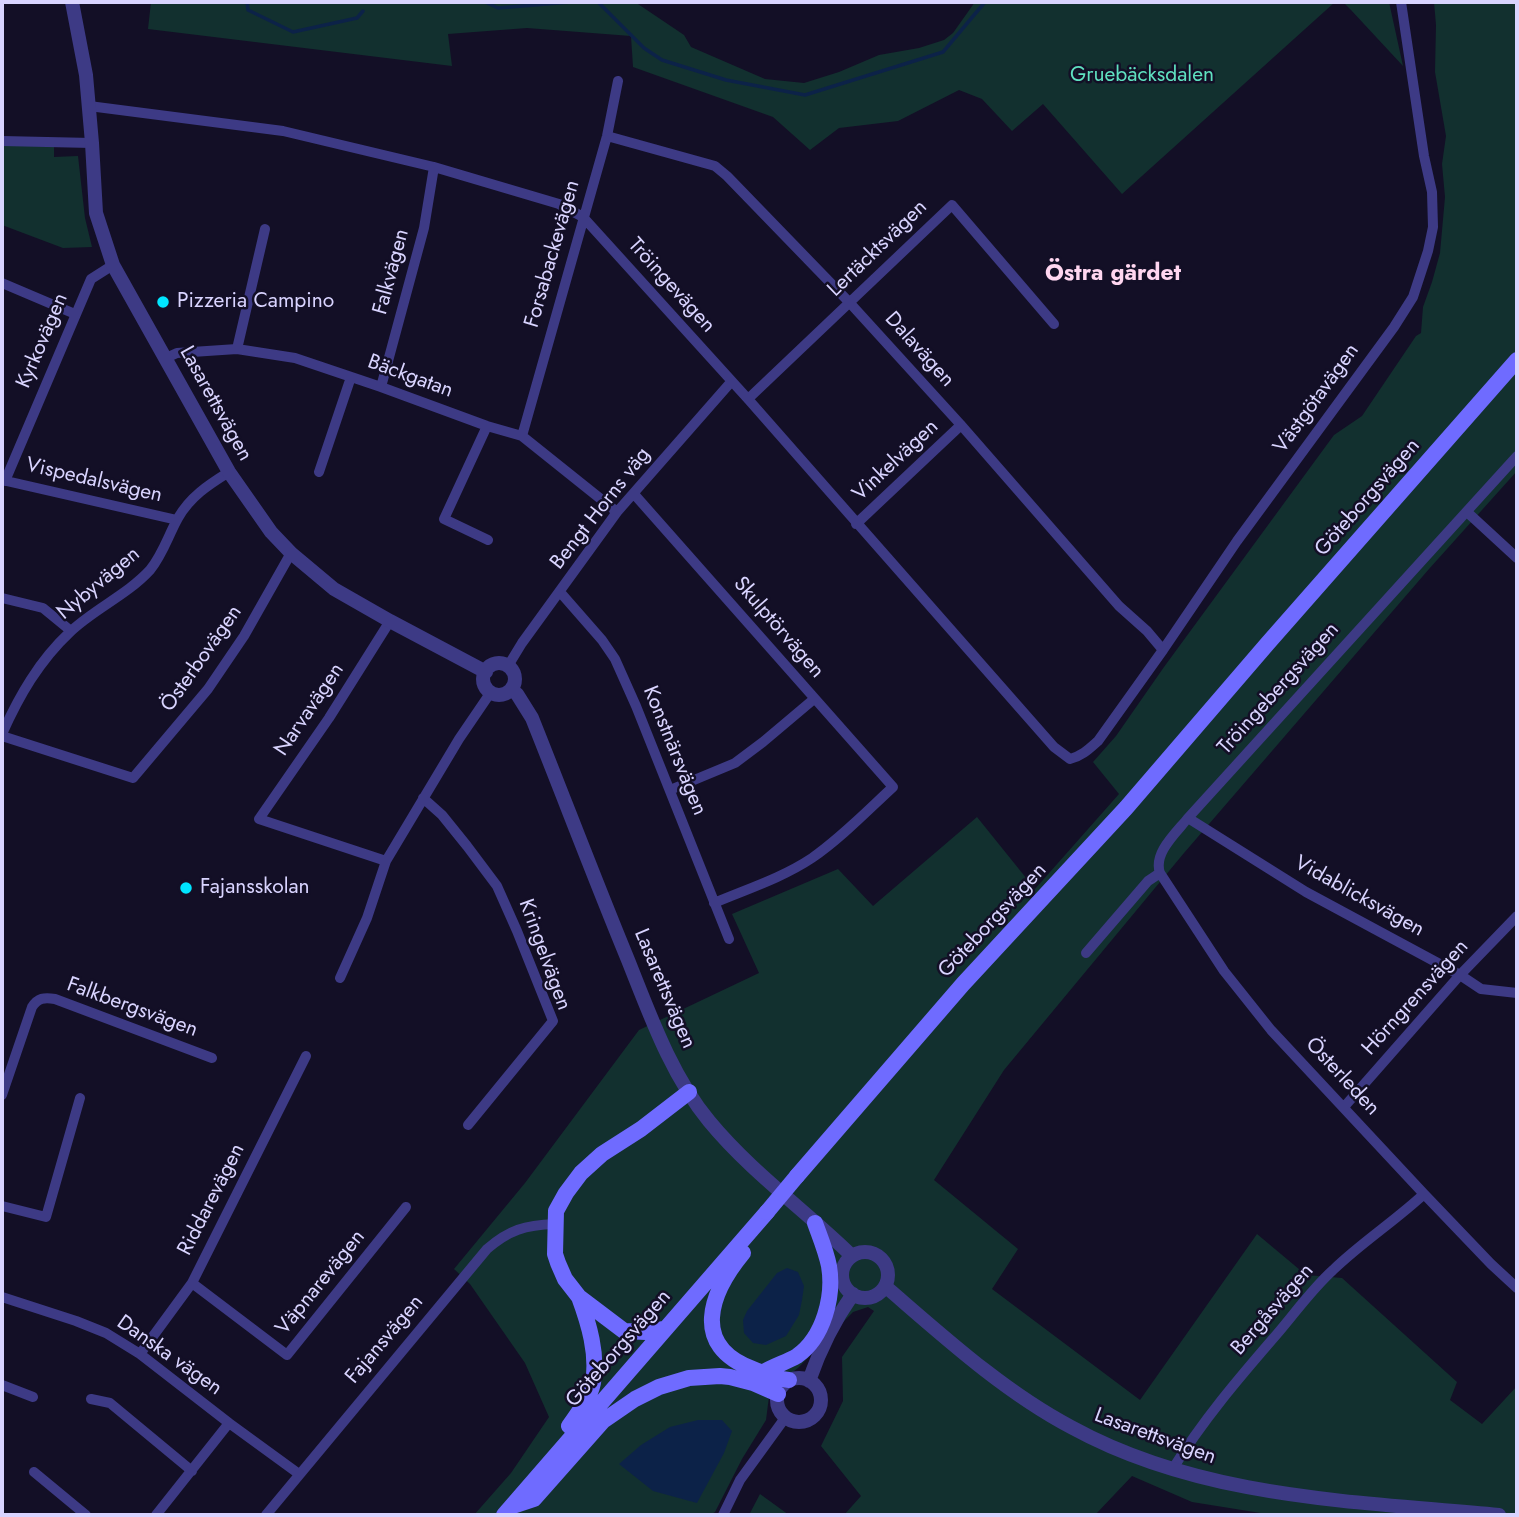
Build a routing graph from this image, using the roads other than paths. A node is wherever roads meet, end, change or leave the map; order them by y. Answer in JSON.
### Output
{"nodes":[{"id":1,"x":72,"y":2,"type":"edge"},
{"id":2,"x":1401,"y":2,"type":"edge"},
{"id":3,"x":618,"y":81,"type":"dead end"},
{"id":4,"x":89,"y":106,"type":"junction"},
{"id":5,"x":607,"y":136,"type":"junction"},
{"id":6,"x":2,"y":141,"type":"edge"},
{"id":7,"x":92,"y":143,"type":"junction"},
{"id":8,"x":435,"y":167,"type":"junction"},
{"id":9,"x":583,"y":217,"type":"junction"},
{"id":10,"x":265,"y":229,"type":"dead end"},
{"id":11,"x":113,"y":265,"type":"junction"},
{"id":12,"x":2,"y":283,"type":"edge"},
{"id":13,"x":849,"y":302,"type":"junction"},
{"id":14,"x":75,"y":314,"type":"junction"},
{"id":15,"x":1054,"y":324,"type":"dead end"},
{"id":16,"x":237,"y":349,"type":"junction"},
{"id":17,"x":166,"y":358,"type":"junction"},
{"id":18,"x":1517,"y":360,"type":"edge"},
{"id":19,"x":351,"y":377,"type":"junction"},
{"id":20,"x":732,"y":382,"type":"junction"},
{"id":21,"x":381,"y":387,"type":"junction"},
{"id":22,"x":747,"y":399,"type":"junction"},
{"id":23,"x":961,"y":425,"type":"junction"},
{"id":24,"x":487,"y":426,"type":"junction"},
{"id":25,"x":522,"y":436,"type":"junction"},
{"id":26,"x":1517,"y":456,"type":"edge"},
{"id":27,"x":229,"y":472,"type":"junction"},
{"id":28,"x":319,"y":472,"type":"dead end"},
{"id":29,"x":4,"y":481,"type":"edge"},
{"id":30,"x":634,"y":494,"type":"junction"},
{"id":31,"x":617,"y":512,"type":"junction"},
{"id":32,"x":1466,"y":512,"type":"junction"},
{"id":33,"x":177,"y":520,"type":"junction"},
{"id":34,"x":856,"y":524,"type":"junction"},
{"id":35,"x":488,"y":540,"type":"dead end"},
{"id":36,"x":290,"y":553,"type":"junction"},
{"id":37,"x":1517,"y":558,"type":"edge"},
{"id":38,"x":560,"y":592,"type":"junction"},
{"id":39,"x":2,"y":598,"type":"edge"},
{"id":40,"x":390,"y":621,"type":"junction"},
{"id":41,"x":71,"y":631,"type":"junction"},
{"id":42,"x":1163,"y":650,"type":"junction"},
{"id":43,"x":508,"y":666,"type":"junction"},
{"id":44,"x":486,"y":671,"type":"junction"},
{"id":45,"x":511,"y":690,"type":"junction"},
{"id":46,"x":491,"y":692,"type":"junction"},
{"id":47,"x":814,"y":699,"type":"junction"},
{"id":48,"x":2,"y":735,"type":"edge"},
{"id":49,"x":1070,"y":759,"type":"joint"},
{"id":50,"x":670,"y":790,"type":"junction"},
{"id":51,"x":423,"y":798,"type":"junction"},
{"id":52,"x":1188,"y":818,"type":"junction"},
{"id":53,"x":386,"y":861,"type":"junction"},
{"id":54,"x":1160,"y":873,"type":"junction"},
{"id":55,"x":714,"y":903,"type":"junction"},
{"id":56,"x":1517,"y":916,"type":"edge"},
{"id":57,"x":729,"y":939,"type":"dead end"},
{"id":58,"x":1086,"y":953,"type":"dead end"},
{"id":59,"x":1460,"y":975,"type":"junction"},
{"id":60,"x":340,"y":978,"type":"dead end"},
{"id":61,"x":1517,"y":993,"type":"edge"},
{"id":62,"x":306,"y":1056,"type":"dead end"},
{"id":63,"x":212,"y":1058,"type":"dead end"},
{"id":64,"x":689,"y":1092,"type":"junction"},
{"id":65,"x":2,"y":1095,"type":"edge"},
{"id":66,"x":80,"y":1098,"type":"dead end"},
{"id":67,"x":1344,"y":1107,"type":"junction"},
{"id":68,"x":468,"y":1125,"type":"dead end"},
{"id":69,"x":1424,"y":1194,"type":"junction"},
{"id":70,"x":2,"y":1206,"type":"edge"},
{"id":71,"x":406,"y":1207,"type":"dead end"},
{"id":72,"x":771,"y":1214,"type":"junction"},
{"id":73,"x":815,"y":1223,"type":"junction"},
{"id":74,"x":555,"y":1224,"type":"junction"},
{"id":75,"x":852,"y":1256,"type":"junction"},
{"id":76,"x":192,"y":1283,"type":"junction"},
{"id":77,"x":886,"y":1286,"type":"junction"},
{"id":78,"x":1517,"y":1288,"type":"edge"},
{"id":79,"x":853,"y":1294,"type":"junction"},
{"id":80,"x":2,"y":1297,"type":"edge"},
{"id":81,"x":579,"y":1297,"type":"junction"},
{"id":82,"x":664,"y":1329,"type":"junction"},
{"id":83,"x":140,"y":1354,"type":"junction"},
{"id":84,"x":762,"y":1373,"type":"junction"},
{"id":85,"x":789,"y":1380,"type":"junction"},
{"id":86,"x":809,"y":1381,"type":"junction"},
{"id":87,"x":2,"y":1385,"type":"edge"},
{"id":88,"x":778,"y":1394,"type":"junction"},
{"id":89,"x":33,"y":1398,"type":"dead end"},
{"id":90,"x":91,"y":1399,"type":"dead end"},
{"id":91,"x":785,"y":1418,"type":"junction"},
{"id":92,"x":229,"y":1423,"type":"junction"},
{"id":93,"x":1172,"y":1470,"type":"junction"},
{"id":94,"x":192,"y":1471,"type":"junction"},
{"id":95,"x":34,"y":1472,"type":"dead end"},
{"id":96,"x":299,"y":1474,"type":"junction"},
{"id":97,"x":507,"y":1511,"type":"edge"},
{"id":98,"x":86,"y":1515,"type":"edge"},
{"id":99,"x":156,"y":1515,"type":"edge"},
{"id":100,"x":266,"y":1515,"type":"edge"},
{"id":101,"x":491,"y":1515,"type":"edge"},
{"id":102,"x":723,"y":1515,"type":"edge"},
{"id":103,"x":1499,"y":1515,"type":"edge"}],
"edges":[{"from":1,"to":4,"type":"street","name":"Lasarettsvägen"},
{"from":2,"to":42,"type":"street","name":"Västgötavägen"},
{"from":3,"to":5,"type":"street","name":"Forsabackevägen"},
{"from":4,"to":7,"type":"street","name":"Lasarettsvägen"},
{"from":4,"to":8,"type":"street","name":"Tröingevägen"},
{"from":5,"to":9,"type":"street","name":"Forsabackevägen"},
{"from":5,"to":13,"type":"street","name":"Dalavägen"},
{"from":6,"to":7,"type":"street"},
{"from":7,"to":11,"type":"street","name":"Lasarettsvägen"},
{"from":8,"to":9,"type":"street","name":"Tröingevägen"},
{"from":8,"to":21,"type":"street","name":"Falkvägen"},
{"from":9,"to":20,"type":"street","name":"Tröingevägen"},
{"from":9,"to":25,"type":"street","name":"Forsabackevägen"},
{"from":10,"to":16,"type":"street"},
{"from":11,"to":14,"type":"street","name":"Kyrkovägen"},
{"from":11,"to":17,"type":"street","name":"Lasarettsvägen"},
{"from":12,"to":14,"type":"street"},
{"from":13,"to":15,"type":"street","name":"Lertäcktsvägen"},
{"from":13,"to":22,"type":"street","name":"Lertäcktsvägen"},
{"from":13,"to":23,"type":"street","name":"Dalavägen"},
{"from":14,"to":29,"type":"street","name":"Kyrkovägen"},
{"from":16,"to":17,"type":"street","name":"Bäckgatan"},
{"from":16,"to":19,"type":"street","name":"Bäckgatan"},
{"from":17,"to":27,"type":"street","name":"Lasarettsvägen"},
{"from":18,"to":72,"type":"main road","name":"Göteborgsvägen","bridge":true},
{"from":19,"to":21,"type":"street","name":"Bäckgatan"},
{"from":19,"to":28,"type":"street"},
{"from":20,"to":22,"type":"street","name":"Tröingevägen"},
{"from":20,"to":30,"type":"street","name":"Bengt Horns väg"},
{"from":21,"to":24,"type":"street","name":"Bäckgatan"},
{"from":22,"to":34,"type":"street","name":"Tröingevägen"},
{"from":23,"to":34,"type":"street","name":"Vinkelvägen"},
{"from":23,"to":42,"type":"street","name":"Dalavägen"},
{"from":24,"to":25,"type":"street","name":"Bäckgatan"},
{"from":24,"to":35,"type":"street"},
{"from":25,"to":31,"type":"street","name":"Bäckgatan"},
{"from":26,"to":32,"type":"street","name":"Tröingebergsvägen"},
{"from":27,"to":33,"type":"street","name":"Nybyvägen"},
{"from":27,"to":36,"type":"street","name":"Lasarettsvägen"},
{"from":29,"to":33,"type":"street","name":"Vispedalsvägen"},
{"from":30,"to":31,"type":"street","name":"Bengt Horns väg"},
{"from":30,"to":47,"type":"street","name":"Skulptörvägen"},
{"from":31,"to":38,"type":"street","name":"Bengt Horns väg"},
{"from":32,"to":37,"type":"street"},
{"from":32,"to":52,"type":"street","name":"Tröingebergsvägen"},
{"from":33,"to":41,"type":"street","name":"Nybyvägen"},
{"from":34,"to":49,"type":"street","name":"Tröingevägen"},
{"from":36,"to":40,"type":"street","name":"Lasarettsvägen"},
{"from":36,"to":48,"type":"street","name":"Österbovägen"},
{"from":38,"to":43,"type":"street","name":"Bengt Horns väg"},
{"from":38,"to":50,"type":"street","name":"Konstnärsvägen"},
{"from":39,"to":41,"type":"street"},
{"from":40,"to":44,"type":"street","name":"Lasarettsvägen"},
{"from":40,"to":53,"type":"street","name":"Narvavägen"},
{"from":41,"to":48,"type":"street","name":"Nybyvägen"},
{"from":42,"to":49,"type":"street","name":"Västgötavägen"},
{"from":43,"to":44,"type":"street"},
{"from":43,"to":45,"type":"street","name":"Lasarettsvägen"},
{"from":44,"to":46,"type":"street"},
{"from":45,"to":46,"type":"street"},
{"from":45,"to":64,"type":"street","name":"Lasarettsvägen"},
{"from":46,"to":51,"type":"street"},
{"from":47,"to":50,"type":"street"},
{"from":47,"to":55,"type":"street","name":"Skulptörvägen"},
{"from":50,"to":55,"type":"street","name":"Konstnärsvägen"},
{"from":51,"to":53,"type":"street"},
{"from":51,"to":68,"type":"street","name":"Kringelvägen"},
{"from":52,"to":54,"type":"street","name":"Tröingebergsvägen"},
{"from":52,"to":59,"type":"street","name":"Vidablicksvägen"},
{"from":53,"to":60,"type":"street"},
{"from":54,"to":58,"type":"street","name":"Tröingebergsvägen"},
{"from":54,"to":67,"type":"street","name":"Österleden"},
{"from":55,"to":57,"type":"street","name":"Konstnärsvägen"},
{"from":56,"to":59,"type":"street","name":"Hörngrensvägen"},
{"from":59,"to":61,"type":"street","name":"Vidablicksvägen"},
{"from":59,"to":67,"type":"street","name":"Hörngrensvägen"},
{"from":62,"to":76,"type":"street","name":"Riddarevägen"},
{"from":63,"to":65,"type":"street","name":"Falkbergsvägen"},
{"from":64,"to":73,"type":"street","name":"Lasarettsvägen"},
{"from":64,"to":74,"type":"main road"},
{"from":66,"to":70,"type":"street"},
{"from":67,"to":69,"type":"street","name":"Österleden"},
{"from":69,"to":78,"type":"street","name":"Österleden"},
{"from":69,"to":93,"type":"street","name":"Bergåsvägen"},
{"from":71,"to":76,"type":"street","name":"Väpnarevägen"},
{"from":72,"to":82,"type":"main road","name":"Göteborgsvägen"},
{"from":72,"to":84,"type":"main road"},
{"from":73,"to":75,"type":"street","name":"Lasarettsvägen"},
{"from":73,"to":84,"type":"main road"},
{"from":74,"to":81,"type":"main road"},
{"from":74,"to":96,"type":"street","name":"Fajansvägen"},
{"from":75,"to":77,"type":"street"},
{"from":75,"to":79,"type":"street"},
{"from":76,"to":83,"type":"street","name":"Riddarevägen"},
{"from":77,"to":79,"type":"street"},
{"from":77,"to":93,"type":"street","name":"Lasarettsvägen"},
{"from":79,"to":86,"type":"street"},
{"from":80,"to":83,"type":"street","name":"Danska vägen"},
{"from":81,"to":82,"type":"main road"},
{"from":81,"to":101,"type":"main road"},
{"from":82,"to":97,"type":"main road","name":"Göteborgsvägen"},
{"from":83,"to":92,"type":"street","name":"Danska vägen"},
{"from":84,"to":85,"type":"main road"},
{"from":85,"to":86,"type":"street"},
{"from":85,"to":88,"type":"street"},
{"from":86,"to":91,"type":"street"},
{"from":87,"to":89,"type":"street"},
{"from":88,"to":91,"type":"street"},
{"from":88,"to":97,"type":"main road"},
{"from":90,"to":94,"type":"street"},
{"from":91,"to":102,"type":"street"},
{"from":92,"to":94,"type":"street"},
{"from":92,"to":96,"type":"street","name":"Danska vägen"},
{"from":93,"to":103,"type":"street","name":"Lasarettsvägen"},
{"from":94,"to":99,"type":"street"},
{"from":95,"to":98,"type":"street"},
{"from":96,"to":100,"type":"street","name":"Fajansvägen"}]}
